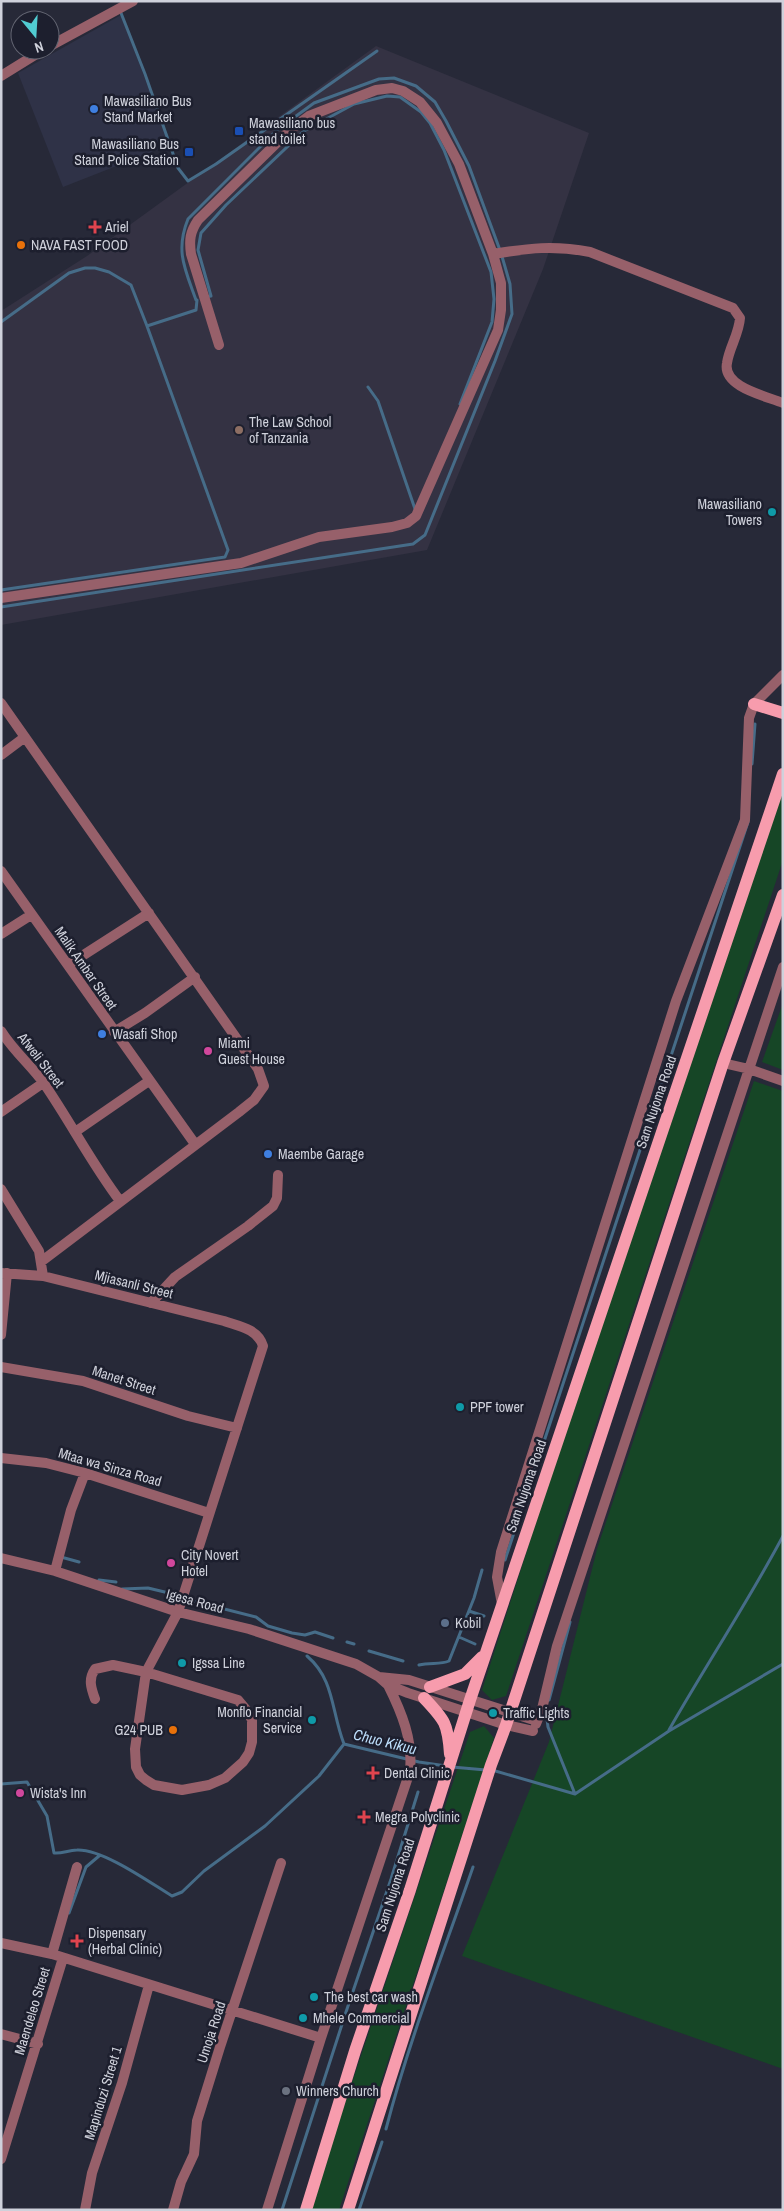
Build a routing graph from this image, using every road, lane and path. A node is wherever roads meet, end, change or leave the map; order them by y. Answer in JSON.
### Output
{"nodes":[{"id":1,"x":133,"y":1,"type":"edge"},
{"id":2,"x":60,"y":41,"type":"edge"},
{"id":3,"x":27,"y":60,"type":"edge"},
{"id":4,"x":1,"y":76,"type":"edge"},
{"id":5,"x":493,"y":254,"type":"junction"},
{"id":6,"x":219,"y":345,"type":"dead end"},
{"id":7,"x":783,"y":403,"type":"edge"},
{"id":8,"x":1,"y":598,"type":"edge"},
{"id":9,"x":783,"y":675,"type":"edge"},
{"id":10,"x":1,"y":703,"type":"edge"},
{"id":11,"x":754,"y":704,"type":"junction"},
{"id":12,"x":783,"y":713,"type":"edge"},
{"id":13,"x":25,"y":737,"type":"junction"},
{"id":14,"x":1,"y":755,"type":"edge"},
{"id":15,"x":783,"y":774,"type":"edge"},
{"id":16,"x":1,"y":871,"type":"edge"},
{"id":17,"x":783,"y":895,"type":"edge"},
{"id":18,"x":148,"y":913,"type":"junction"},
{"id":19,"x":31,"y":915,"type":"junction"},
{"id":20,"x":1,"y":934,"type":"edge"},
{"id":21,"x":68,"y":965,"type":"junction"},
{"id":22,"x":783,"y":967,"type":"edge"},
{"id":23,"x":195,"y":977,"type":"junction"},
{"id":24,"x":1,"y":1031,"type":"edge"},
{"id":25,"x":114,"y":1032,"type":"junction"},
{"id":26,"x":723,"y":1063,"type":"junction"},
{"id":27,"x":749,"y":1069,"type":"junction"},
{"id":28,"x":149,"y":1081,"type":"junction"},
{"id":29,"x":783,"y":1081,"type":"edge"},
{"id":30,"x":43,"y":1083,"type":"junction"},
{"id":31,"x":1,"y":1112,"type":"edge"},
{"id":32,"x":75,"y":1132,"type":"junction"},
{"id":33,"x":195,"y":1144,"type":"junction"},
{"id":34,"x":278,"y":1175,"type":"dead end"},
{"id":35,"x":1,"y":1190,"type":"edge"},
{"id":36,"x":120,"y":1201,"type":"junction"},
{"id":37,"x":42,"y":1260,"type":"junction"},
{"id":38,"x":4,"y":1273,"type":"edge"},
{"id":39,"x":43,"y":1276,"type":"junction"},
{"id":40,"x":151,"y":1303,"type":"junction"},
{"id":41,"x":1,"y":1335,"type":"edge"},
{"id":42,"x":1,"y":1366,"type":"edge"},
{"id":43,"x":237,"y":1428,"type":"junction"},
{"id":44,"x":1,"y":1458,"type":"edge"},
{"id":45,"x":85,"y":1473,"type":"junction"},
{"id":46,"x":209,"y":1513,"type":"junction"},
{"id":47,"x":1,"y":1558,"type":"edge"},
{"id":48,"x":55,"y":1571,"type":"junction"},
{"id":49,"x":502,"y":1604,"type":"junction"},
{"id":50,"x":178,"y":1612,"type":"junction"},
{"id":51,"x":488,"y":1649,"type":"junction"},
{"id":52,"x":146,"y":1672,"type":"junction"},
{"id":53,"x":379,"y":1676,"type":"junction"},
{"id":54,"x":388,"y":1685,"type":"junction"},
{"id":55,"x":427,"y":1693,"type":"junction"},
{"id":56,"x":95,"y":1699,"type":"dead end"},
{"id":57,"x":468,"y":1706,"type":"junction"},
{"id":58,"x":509,"y":1711,"type":"junction"},
{"id":59,"x":506,"y":1725,"type":"junction"},
{"id":60,"x":535,"y":1725,"type":"junction"},
{"id":61,"x":450,"y":1761,"type":"junction"},
{"id":62,"x":281,"y":1863,"type":"dead end"},
{"id":63,"x":77,"y":1867,"type":"dead end"},
{"id":64,"x":1,"y":1943,"type":"edge"},
{"id":65,"x":52,"y":1954,"type":"junction"},
{"id":66,"x":63,"y":1958,"type":"junction"},
{"id":67,"x":149,"y":1985,"type":"junction"},
{"id":68,"x":232,"y":2010,"type":"junction"},
{"id":69,"x":1,"y":2034,"type":"edge"},
{"id":70,"x":321,"y":2038,"type":"junction"},
{"id":71,"x":38,"y":2044,"type":"junction"},
{"id":72,"x":1,"y":2120,"type":"edge"},
{"id":73,"x":12,"y":2122,"type":"junction"},
{"id":74,"x":1,"y":2159,"type":"edge"},
{"id":75,"x":85,"y":2210,"type":"edge"},
{"id":76,"x":173,"y":2210,"type":"edge"},
{"id":77,"x":267,"y":2210,"type":"edge"},
{"id":78,"x":306,"y":2210,"type":"edge"},
{"id":79,"x":348,"y":2210,"type":"edge"}],
"edges":[{"from":1,"to":2,"type":"street"},
{"from":3,"to":4,"type":"street"},
{"from":5,"to":6,"type":"street"},
{"from":5,"to":7,"type":"street"},
{"from":5,"to":8,"type":"street"},
{"from":9,"to":11,"type":"street"},
{"from":10,"to":13,"type":"street"},
{"from":11,"to":12,"type":"main road"},
{"from":11,"to":49,"type":"street"},
{"from":13,"to":14,"type":"street"},
{"from":13,"to":18,"type":"street"},
{"from":15,"to":49,"type":"main road","name":"Sam Nujoma Road"},
{"from":16,"to":19,"type":"street","name":"Malik Ambar Street"},
{"from":17,"to":26,"type":"main road"},
{"from":18,"to":21,"type":"street"},
{"from":18,"to":23,"type":"street"},
{"from":19,"to":20,"type":"street"},
{"from":19,"to":21,"type":"street","name":"Malik Ambar Street"},
{"from":21,"to":25,"type":"street","name":"Malik Ambar Street"},
{"from":22,"to":27,"type":"street"},
{"from":23,"to":25,"type":"street"},
{"from":23,"to":33,"type":"street"},
{"from":24,"to":30,"type":"street","name":"Afweli Street"},
{"from":25,"to":28,"type":"street","name":"Malik Ambar Street"},
{"from":26,"to":27,"type":"street"},
{"from":26,"to":58,"type":"main road"},
{"from":27,"to":29,"type":"street"},
{"from":27,"to":60,"type":"street"},
{"from":28,"to":32,"type":"street"},
{"from":28,"to":33,"type":"street","name":"Malik Ambar Street"},
{"from":30,"to":31,"type":"street"},
{"from":30,"to":32,"type":"street","name":"Afweli Street"},
{"from":32,"to":36,"type":"street","name":"Afweli Street"},
{"from":33,"to":36,"type":"street"},
{"from":34,"to":40,"type":"street"},
{"from":35,"to":37,"type":"street"},
{"from":36,"to":37,"type":"street"},
{"from":37,"to":39,"type":"street"},
{"from":38,"to":39,"type":"street","name":"Mjiasanli Street"},
{"from":38,"to":41,"type":"street"},
{"from":39,"to":40,"type":"street","name":"Mjiasanli Street"},
{"from":40,"to":43,"type":"street","name":"Mjiasanli Street"},
{"from":42,"to":43,"type":"street","name":"Manet Street"},
{"from":43,"to":46,"type":"street"},
{"from":44,"to":45,"type":"street","name":"Mtaa wa Sinza Road"},
{"from":45,"to":46,"type":"street","name":"Mtaa wa Sinza Road"},
{"from":45,"to":48,"type":"street"},
{"from":46,"to":50,"type":"street"},
{"from":47,"to":48,"type":"street","name":"Igesa Road"},
{"from":48,"to":50,"type":"street","name":"Igesa Road"},
{"from":49,"to":51,"type":"main road","name":"Sam Nujoma Road"},
{"from":50,"to":52,"type":"street"},
{"from":50,"to":53,"type":"street","name":"Igesa Road"},
{"from":51,"to":55,"type":"main road"},
{"from":51,"to":57,"type":"main road","name":"Sam Nujoma Road"},
{"from":52,"to":52,"type":"street"},
{"from":52,"to":56,"type":"street"},
{"from":53,"to":54,"type":"street","name":"Igesa Road"},
{"from":53,"to":55,"type":"street","name":"Igesa Road"},
{"from":54,"to":55,"type":"street","name":"Igesa Road"},
{"from":54,"to":70,"type":"street"},
{"from":55,"to":57,"type":"street","name":"Igesa Road"},
{"from":55,"to":61,"type":"main road"},
{"from":57,"to":58,"type":"street","name":"Igesa Road"},
{"from":57,"to":59,"type":"street","name":"Igesa Road"},
{"from":57,"to":61,"type":"main road","name":"Sam Nujoma Road"},
{"from":58,"to":59,"type":"main road"},
{"from":58,"to":60,"type":"street","name":"Igesa Road"},
{"from":59,"to":60,"type":"street","name":"Igesa Road"},
{"from":59,"to":79,"type":"main road"},
{"from":61,"to":78,"type":"main road","name":"Sam Nujoma Road"},
{"from":62,"to":68,"type":"street","name":"Umoja Road"},
{"from":63,"to":65,"type":"street","name":"Maendeleo Street"},
{"from":64,"to":65,"type":"street"},
{"from":65,"to":66,"type":"street"},
{"from":66,"to":67,"type":"street"},
{"from":66,"to":71,"type":"street","name":"Maendeleo Street"},
{"from":67,"to":68,"type":"street"},
{"from":67,"to":75,"type":"street","name":"Mapinduzi Street 1"},
{"from":68,"to":70,"type":"street"},
{"from":68,"to":76,"type":"street","name":"Umoja Road"},
{"from":69,"to":71,"type":"street"},
{"from":70,"to":77,"type":"street"},
{"from":71,"to":73,"type":"street","name":"Maendeleo Street"},
{"from":72,"to":73,"type":"street"},
{"from":73,"to":74,"type":"street","name":"Maendeleo Street"}]}
